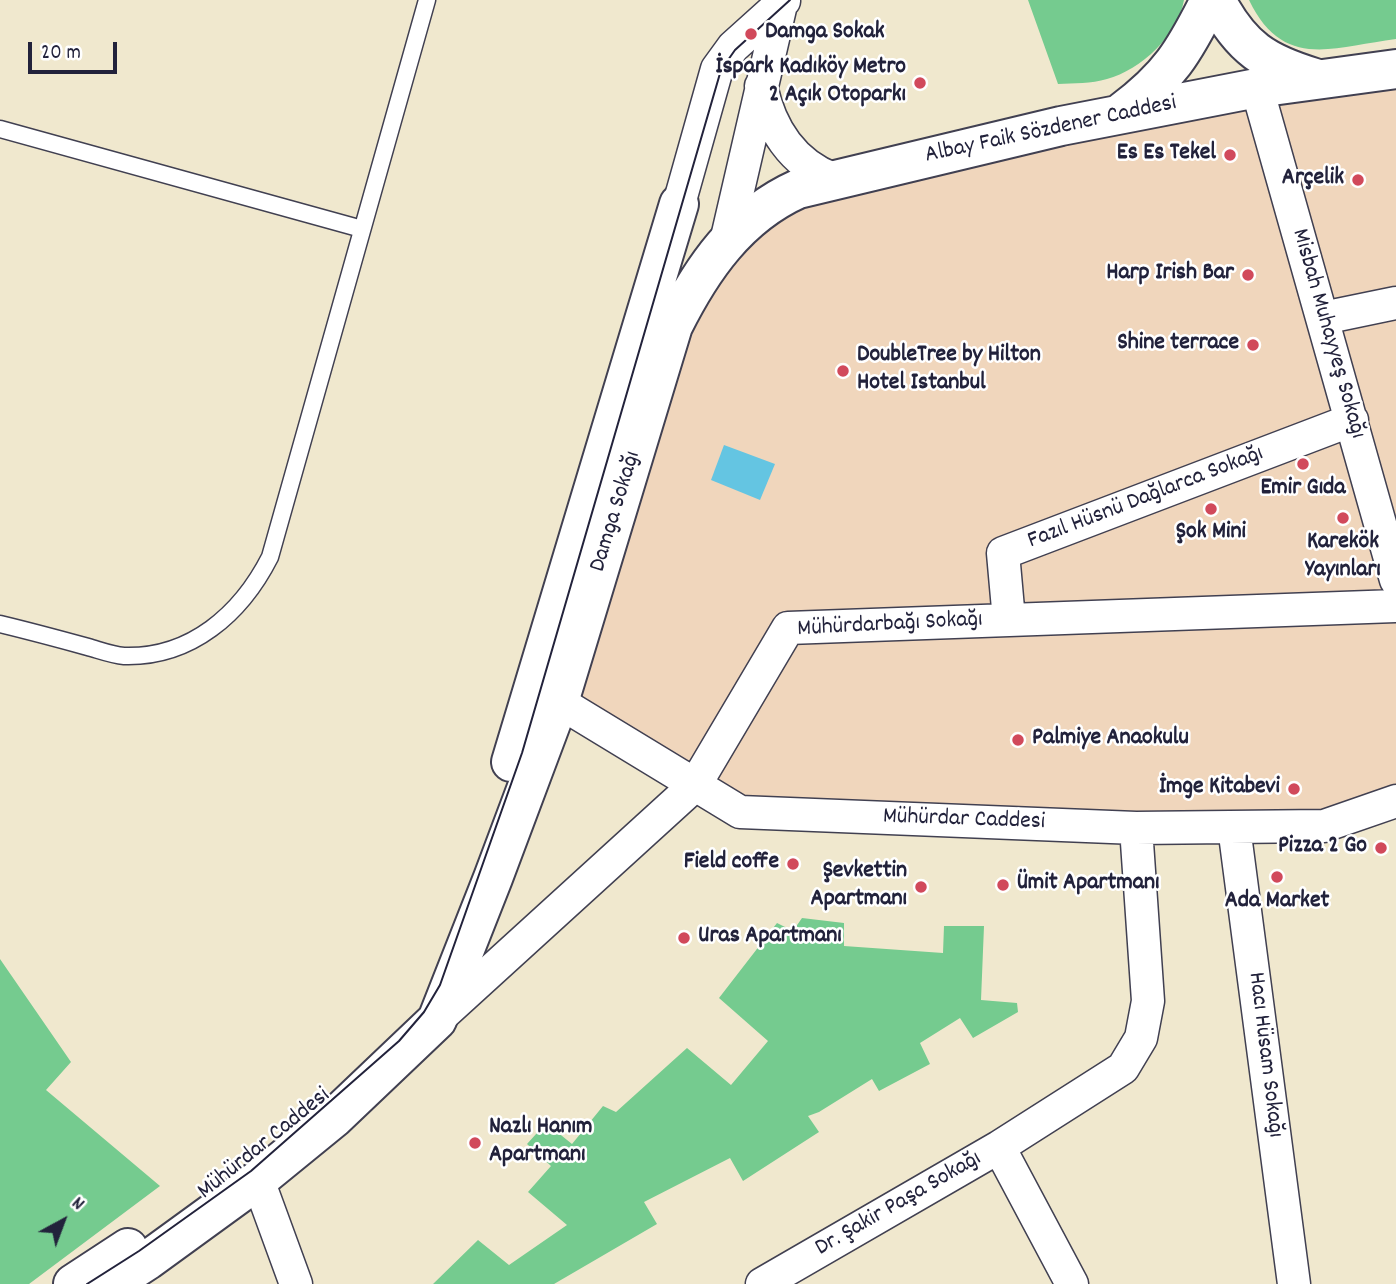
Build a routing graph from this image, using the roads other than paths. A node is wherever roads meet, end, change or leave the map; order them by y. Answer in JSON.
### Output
{"nodes":[{"id":1,"x":427,"y":0,"type":"edge"},
{"id":2,"x":1210,"y":0,"type":"edge"},
{"id":3,"x":1216,"y":0,"type":"edge"},
{"id":4,"x":780,"y":1,"type":"edge"},
{"id":5,"x":1396,"y":69,"type":"edge"},
{"id":6,"x":1317,"y":79,"type":"junction"},
{"id":7,"x":761,"y":85,"type":"junction"},
{"id":8,"x":1257,"y":88,"type":"junction"},
{"id":9,"x":1116,"y":115,"type":"junction"},
{"id":10,"x":0,"y":129,"type":"edge"},
{"id":11,"x":833,"y":179,"type":"junction"},
{"id":12,"x":679,"y":204,"type":"joint"},
{"id":13,"x":362,"y":229,"type":"junction"},
{"id":14,"x":726,"y":242,"type":"junction"},
{"id":15,"x":1396,"y":303,"type":"edge"},
{"id":16,"x":1323,"y":318,"type":"junction"},
{"id":17,"x":1352,"y":420,"type":"junction"},
{"id":18,"x":1396,"y":580,"type":"edge"},
{"id":19,"x":1396,"y":606,"type":"edge"},
{"id":20,"x":1009,"y":620,"type":"junction"},
{"id":21,"x":0,"y":624,"type":"edge"},
{"id":22,"x":559,"y":702,"type":"junction"},
{"id":23,"x":695,"y":785,"type":"junction"},
{"id":24,"x":1396,"y":801,"type":"edge"},
{"id":25,"x":1234,"y":827,"type":"junction"},
{"id":26,"x":1136,"y":828,"type":"junction"},
{"id":27,"x":435,"y":980,"type":"joint"},
{"id":28,"x":437,"y":1020,"type":"junction"},
{"id":29,"x":999,"y":1147,"type":"junction"},
{"id":30,"x":258,"y":1180,"type":"junction"},
{"id":31,"x":73,"y":1284,"type":"edge"},
{"id":32,"x":111,"y":1284,"type":"edge"},
{"id":33,"x":296,"y":1284,"type":"edge"},
{"id":34,"x":762,"y":1284,"type":"edge"},
{"id":35,"x":1072,"y":1284,"type":"edge"},
{"id":36,"x":1294,"y":1284,"type":"edge"}],
"edges":[{"from":1,"to":13,"type":"lane"},
{"from":2,"to":9,"type":"street"},
{"from":3,"to":6,"type":"street"},
{"from":4,"to":7,"type":"street","name":"Damga Sokağı"},
{"from":4,"to":12,"type":"street","name":"Damga Sokağı"},
{"from":5,"to":6,"type":"street","name":"Albay Faik Sözdener Caddesi"},
{"from":6,"to":8,"type":"street","name":"Albay Faik Sözdener Caddesi"},
{"from":7,"to":11,"type":"street"},
{"from":7,"to":14,"type":"street","name":"Damga Sokağı"},
{"from":8,"to":9,"type":"street","name":"Albay Faik Sözdener Caddesi"},
{"from":8,"to":16,"type":"street","name":"Misbah Muhayyeş Sokağı"},
{"from":9,"to":11,"type":"street","name":"Albay Faik Sözdener Caddesi"},
{"from":10,"to":13,"type":"lane"},
{"from":11,"to":14,"type":"street","name":"Albay Faik Sözdener Caddesi"},
{"from":12,"to":27,"type":"street","name":"Damga Sokağı"},
{"from":13,"to":21,"type":"lane"},
{"from":14,"to":22,"type":"street","name":"Damga Sokağı"},
{"from":15,"to":16,"type":"street"},
{"from":16,"to":17,"type":"street","name":"Misbah Muhayyeş Sokağı"},
{"from":17,"to":18,"type":"street","name":"Misbah Muhayyeş Sokağı"},
{"from":17,"to":20,"type":"street","name":"Fazıl Hüsnü Dağlarca Sokağı"},
{"from":19,"to":20,"type":"street","name":"Mühürdarbağı Sokağı"},
{"from":20,"to":23,"type":"street","name":"Mühürdarbağı Sokağı"},
{"from":22,"to":23,"type":"street","name":"Mühürdar Caddesi"},
{"from":22,"to":28,"type":"street","name":"Damga Sokağı"},
{"from":23,"to":26,"type":"street","name":"Mühürdar Caddesi"},
{"from":23,"to":28,"type":"street","name":"Mühürdarbağı Sokağı"},
{"from":24,"to":25,"type":"street","name":"Mühürdar Caddesi"},
{"from":25,"to":26,"type":"street","name":"Mühürdar Caddesi"},
{"from":25,"to":36,"type":"street","name":"Hacı Hüsam Sokağı"},
{"from":26,"to":29,"type":"street","name":"Dr. Şakir Paşa Sokağı"},
{"from":27,"to":31,"type":"street","name":"Mühürdar Caddesi"},
{"from":28,"to":30,"type":"street","name":"Mühürdar Caddesi"},
{"from":29,"to":34,"type":"street","name":"Dr. Şakir Paşa Sokağı"},
{"from":29,"to":35,"type":"street"},
{"from":30,"to":32,"type":"street","name":"Mühürdar Caddesi"},
{"from":30,"to":33,"type":"street"}]}
